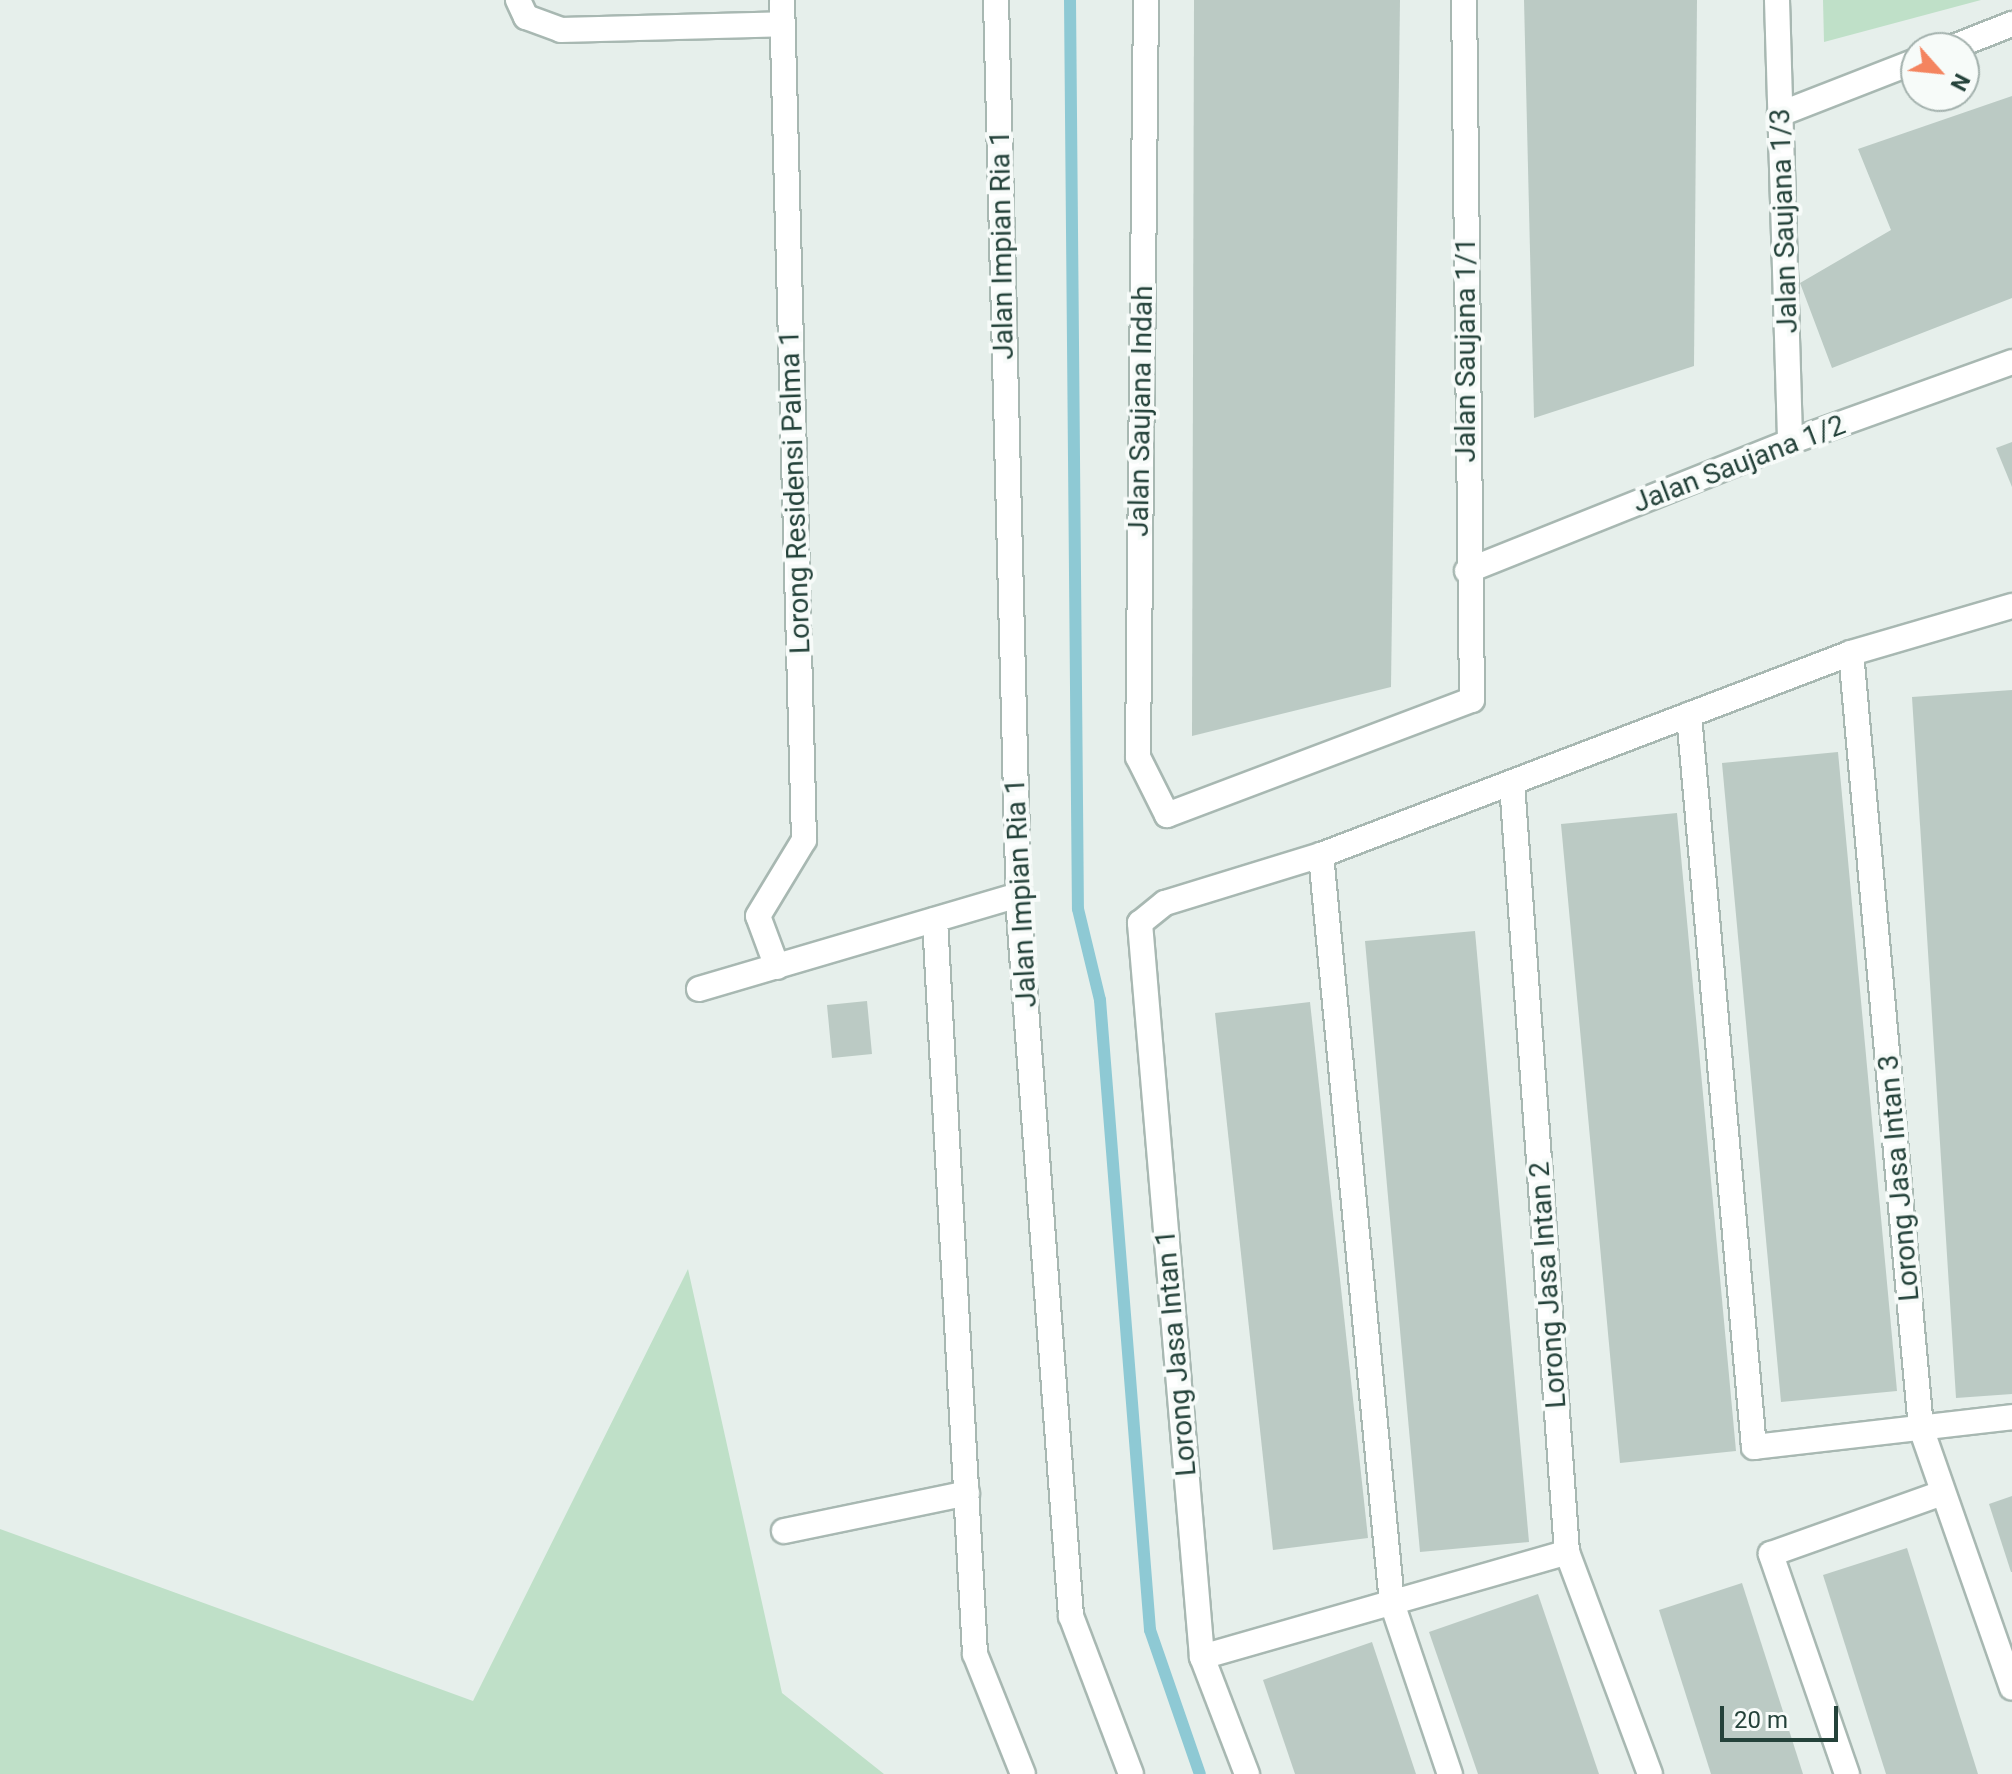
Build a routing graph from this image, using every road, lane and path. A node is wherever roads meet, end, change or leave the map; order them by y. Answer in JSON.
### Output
{"nodes":[{"id":1,"x":518,"y":0,"type":"edge"},
{"id":2,"x":996,"y":0,"type":"edge"},
{"id":3,"x":1146,"y":0,"type":"edge"},
{"id":4,"x":1464,"y":0,"type":"edge"},
{"id":5,"x":1777,"y":0,"type":"edge"},
{"id":6,"x":783,"y":12,"type":"edge"},
{"id":7,"x":2012,"y":24,"type":"edge"},
{"id":8,"x":1980,"y":37,"type":"edge"},
{"id":9,"x":1900,"y":67,"type":"edge"},
{"id":10,"x":1780,"y":114,"type":"junction"},
{"id":11,"x":2012,"y":362,"type":"edge"},
{"id":12,"x":1790,"y":442,"type":"junction"},
{"id":13,"x":1467,"y":571,"type":"junction"},
{"id":14,"x":2012,"y":606,"type":"edge"},
{"id":15,"x":1851,"y":653,"type":"junction"},
{"id":16,"x":1472,"y":700,"type":"joint"},
{"id":17,"x":1689,"y":715,"type":"junction"},
{"id":18,"x":1512,"y":783,"type":"junction"},
{"id":19,"x":1321,"y":855,"type":"junction"},
{"id":20,"x":1018,"y":895,"type":"junction"},
{"id":21,"x":935,"y":920,"type":"junction"},
{"id":22,"x":777,"y":967,"type":"junction"},
{"id":23,"x":699,"y":989,"type":"dead end"},
{"id":24,"x":2012,"y":1417,"type":"edge"},
{"id":25,"x":1921,"y":1428,"type":"junction"},
{"id":26,"x":967,"y":1493,"type":"junction"},
{"id":27,"x":1942,"y":1493,"type":"junction"},
{"id":28,"x":784,"y":1531,"type":"dead end"},
{"id":29,"x":1567,"y":1552,"type":"junction"},
{"id":30,"x":1392,"y":1603,"type":"junction"},
{"id":31,"x":1202,"y":1657,"type":"junction"},
{"id":32,"x":2012,"y":1688,"type":"edge"},
{"id":33,"x":1023,"y":1774,"type":"edge"},
{"id":34,"x":1131,"y":1774,"type":"edge"},
{"id":35,"x":1247,"y":1774,"type":"edge"},
{"id":36,"x":1450,"y":1774,"type":"edge"},
{"id":37,"x":1650,"y":1774,"type":"edge"},
{"id":38,"x":1847,"y":1774,"type":"edge"}],
"edges":[{"from":1,"to":6,"type":"street"},
{"from":2,"to":20,"type":"street","name":"Jalan Impian Ria 1"},
{"from":3,"to":16,"type":"street","name":"Jalan Saujana Indah"},
{"from":4,"to":13,"type":"street","name":"Jalan Saujana 1/1"},
{"from":5,"to":10,"type":"street","name":"Jalan Saujana 1/3"},
{"from":6,"to":22,"type":"street","name":"Lorong Residensi Palma 1"},
{"from":7,"to":8,"type":"street"},
{"from":9,"to":10,"type":"street"},
{"from":10,"to":12,"type":"street","name":"Jalan Saujana 1/3"},
{"from":11,"to":12,"type":"street","name":"Jalan Saujana 1/2"},
{"from":12,"to":13,"type":"street","name":"Jalan Saujana 1/2"},
{"from":13,"to":16,"type":"street","name":"Jalan Saujana 1/1"},
{"from":14,"to":15,"type":"street"},
{"from":15,"to":17,"type":"street"},
{"from":15,"to":25,"type":"street","name":"Lorong Jasa Intan 3"},
{"from":17,"to":18,"type":"street"},
{"from":17,"to":25,"type":"street"},
{"from":18,"to":19,"type":"street"},
{"from":18,"to":29,"type":"street","name":"Lorong Jasa Intan 2"},
{"from":19,"to":30,"type":"street"},
{"from":19,"to":31,"type":"street","name":"Lorong Jasa Intan 1"},
{"from":20,"to":21,"type":"street"},
{"from":20,"to":34,"type":"street","name":"Jalan Impian Ria 1"},
{"from":21,"to":22,"type":"street"},
{"from":21,"to":26,"type":"street"},
{"from":22,"to":23,"type":"street"},
{"from":24,"to":25,"type":"street"},
{"from":25,"to":27,"type":"street","name":"Lorong Jasa Intan 3"},
{"from":26,"to":28,"type":"street"},
{"from":26,"to":33,"type":"street"},
{"from":27,"to":32,"type":"street","name":"Lorong Jasa Intan 3"},
{"from":27,"to":38,"type":"street"},
{"from":29,"to":30,"type":"street"},
{"from":29,"to":37,"type":"street","name":"Lorong Jasa Intan 2"},
{"from":30,"to":31,"type":"street"},
{"from":30,"to":36,"type":"street"},
{"from":31,"to":35,"type":"street","name":"Lorong Jasa Intan 1"}]}
